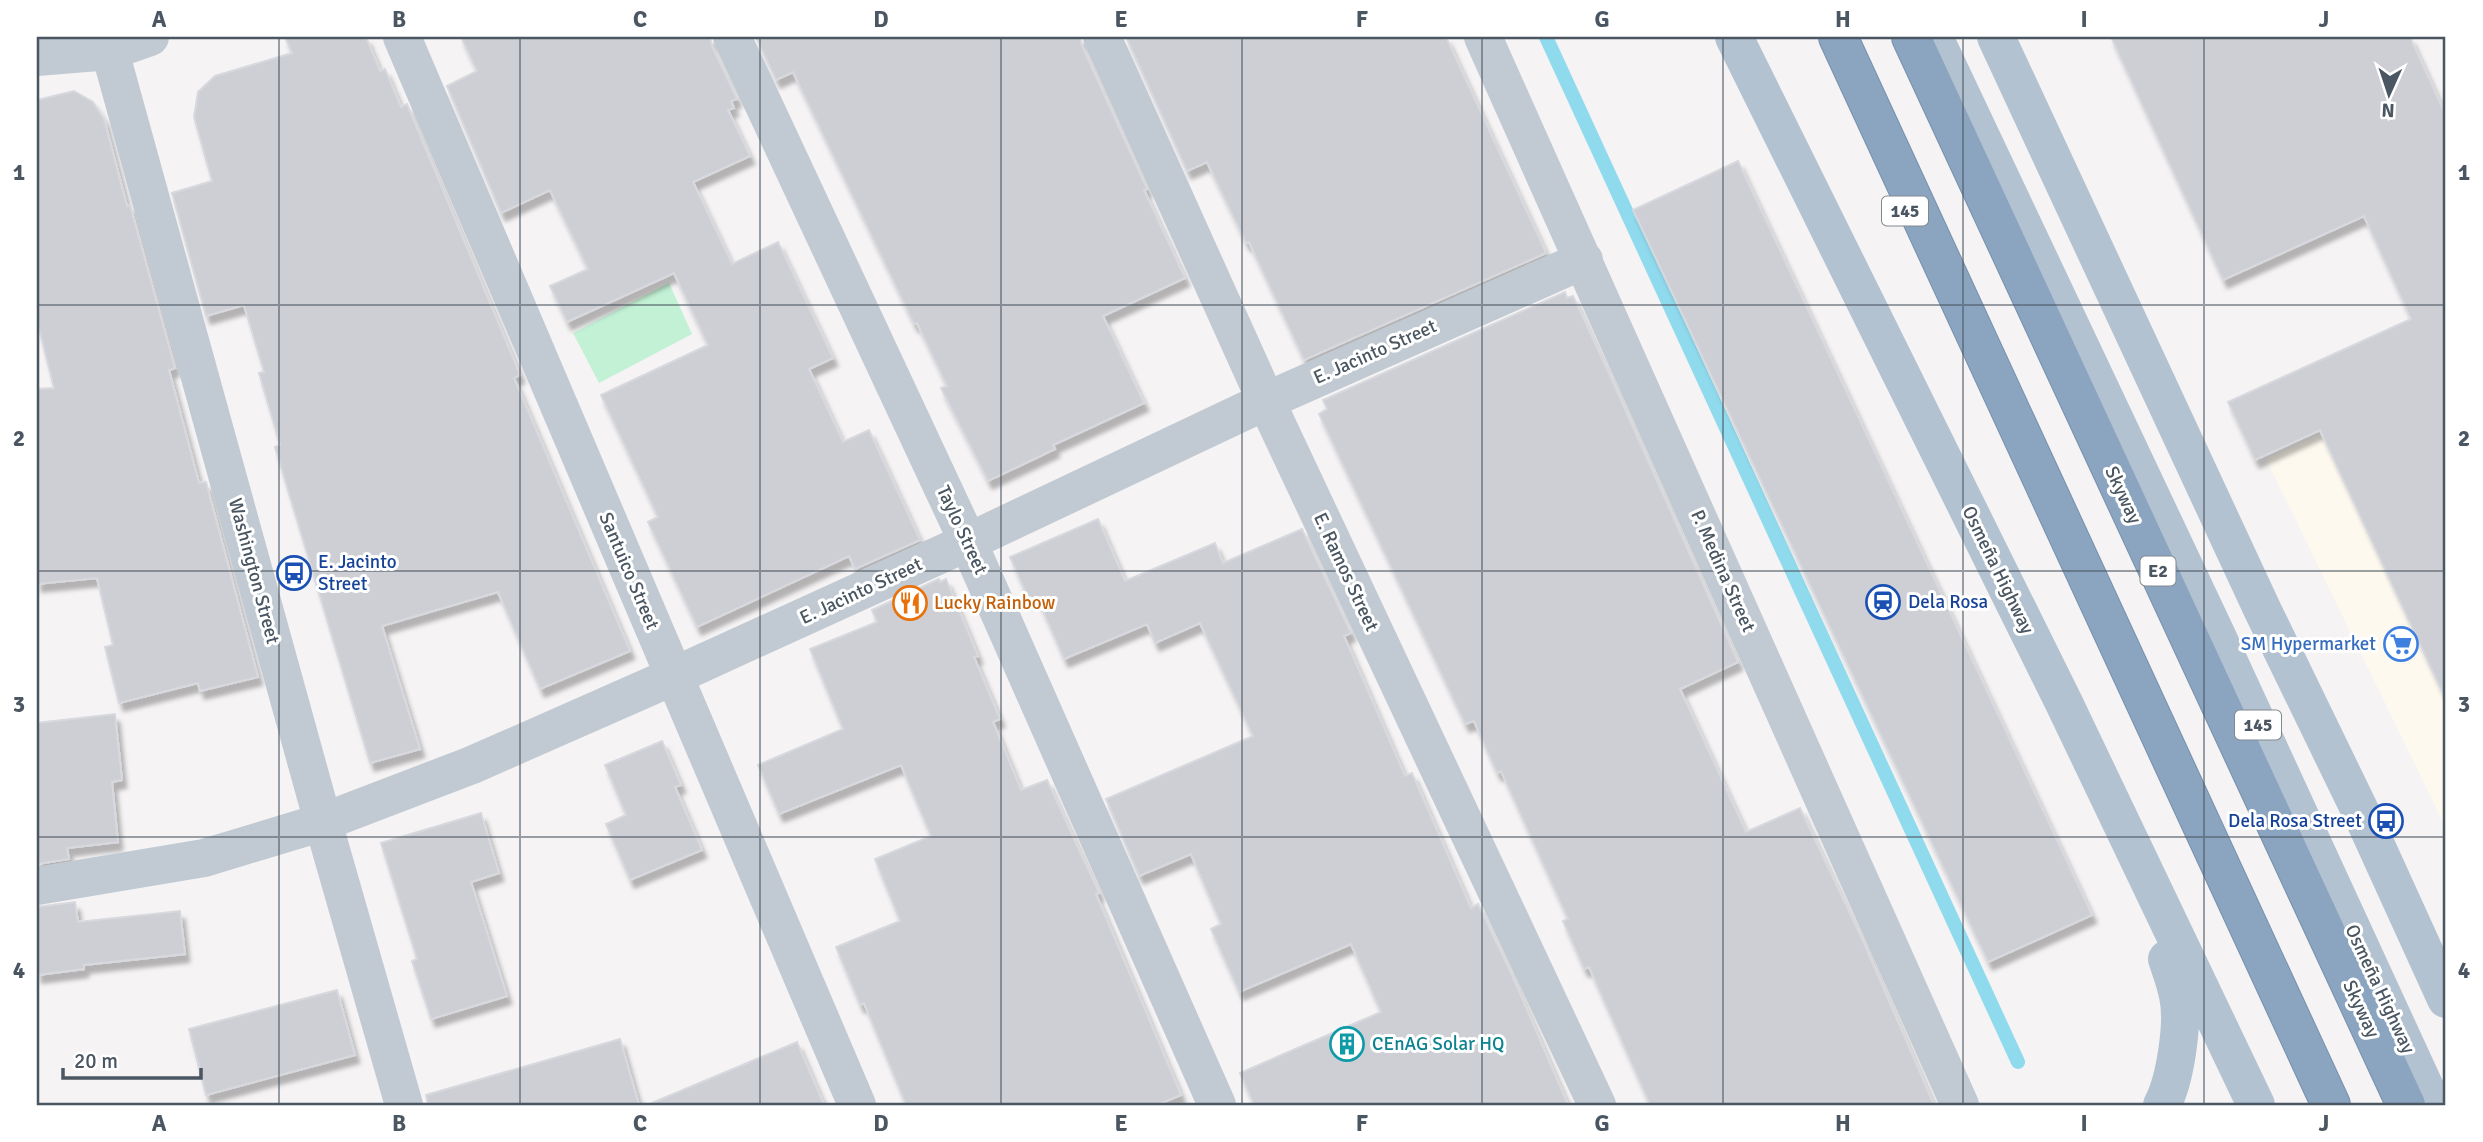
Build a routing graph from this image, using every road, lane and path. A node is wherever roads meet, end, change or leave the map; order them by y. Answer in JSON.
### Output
{"nodes":[{"id":1,"x":150,"y":37,"type":"edge"},
{"id":2,"x":402,"y":37,"type":"edge"},
{"id":3,"x":732,"y":37,"type":"edge"},
{"id":4,"x":1102,"y":37,"type":"edge"},
{"id":5,"x":1483,"y":37,"type":"edge"},
{"id":6,"x":1734,"y":37,"type":"edge"},
{"id":7,"x":1824,"y":37,"type":"edge"},
{"id":8,"x":1838,"y":37,"type":"edge"},
{"id":9,"x":1911,"y":37,"type":"edge"},
{"id":10,"x":1934,"y":37,"type":"edge"},
{"id":11,"x":1996,"y":37,"type":"edge"},
{"id":12,"x":108,"y":44,"type":"edge"},
{"id":13,"x":37,"y":57,"type":"edge"},
{"id":14,"x":1584,"y":260,"type":"junction"},
{"id":15,"x":1266,"y":401,"type":"junction"},
{"id":16,"x":968,"y":541,"type":"junction"},
{"id":17,"x":674,"y":676,"type":"junction"},
{"id":18,"x":323,"y":822,"type":"junction"},
{"id":19,"x":2140,"y":866,"type":"junction"},
{"id":20,"x":37,"y":886,"type":"edge"},
{"id":21,"x":2446,"y":999,"type":"edge"},
{"id":22,"x":404,"y":1105,"type":"edge"},
{"id":23,"x":857,"y":1105,"type":"edge"},
{"id":24,"x":1217,"y":1105,"type":"edge"},
{"id":25,"x":1597,"y":1105,"type":"edge"},
{"id":26,"x":1960,"y":1105,"type":"edge"},
{"id":27,"x":2162,"y":1105,"type":"edge"},
{"id":28,"x":2256,"y":1105,"type":"edge"},
{"id":29,"x":2317,"y":1105,"type":"edge"},
{"id":30,"x":2331,"y":1105,"type":"edge"},
{"id":31,"x":2406,"y":1105,"type":"edge"},
{"id":32,"x":2433,"y":1105,"type":"edge"}],
"edges":[{"from":1,"to":12,"type":"street"},
{"from":2,"to":17,"type":"street","name":"Santuico Street"},
{"from":3,"to":16,"type":"street","name":"Taylo Street"},
{"from":4,"to":15,"type":"street","name":"E. Ramos Street"},
{"from":5,"to":14,"type":"street","name":"P. Medina Street"},
{"from":6,"to":19,"type":"main road","name":"Osmeña Highway"},
{"from":7,"to":29,"type":"main road","number":"145"},
{"from":8,"to":30,"type":"highway"},
{"from":9,"to":31,"type":"highway","name":"Skyway","number":"E2"},
{"from":10,"to":32,"type":"main road","name":"Osmeña Highway","number":"145"},
{"from":11,"to":21,"type":"main road"},
{"from":12,"to":13,"type":"street"},
{"from":12,"to":18,"type":"street","name":"Washington Street"},
{"from":14,"to":15,"type":"street","name":"E. Jacinto Street"},
{"from":14,"to":26,"type":"street","name":"P. Medina Street"},
{"from":15,"to":16,"type":"street","name":"E. Jacinto Street"},
{"from":15,"to":25,"type":"street","name":"E. Ramos Street"},
{"from":16,"to":17,"type":"street","name":"E. Jacinto Street"},
{"from":16,"to":24,"type":"street","name":"Taylo Street"},
{"from":17,"to":18,"type":"street","name":"E. Jacinto Street"},
{"from":17,"to":23,"type":"street","name":"Santuico Street"},
{"from":18,"to":20,"type":"street","name":"E. Jacinto Street"},
{"from":18,"to":22,"type":"street","name":"Washington Street"},
{"from":19,"to":27,"type":"main road"},
{"from":19,"to":28,"type":"main road","name":"Osmeña Highway"}]}
